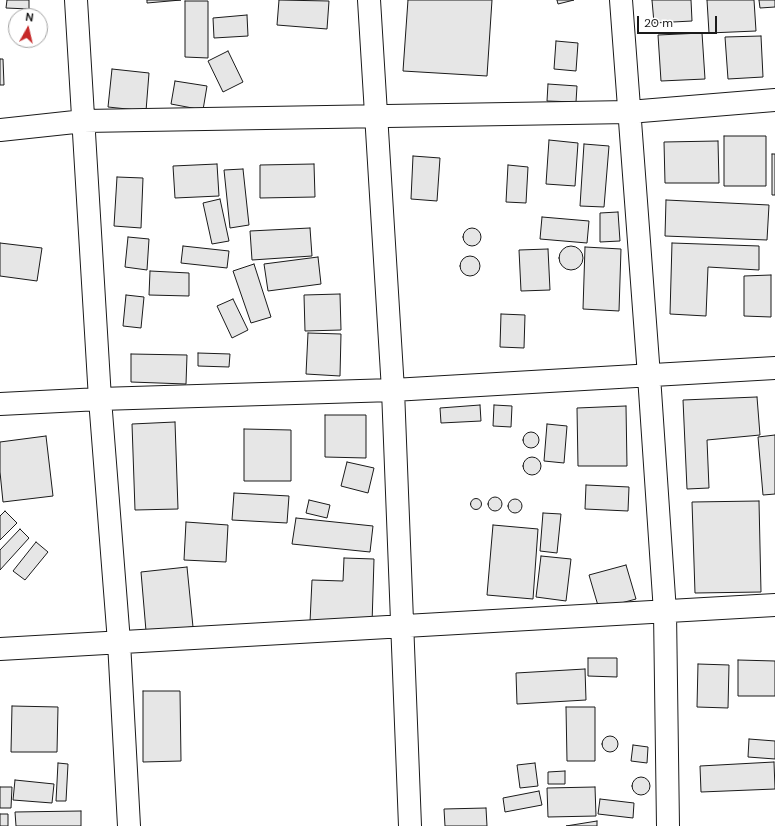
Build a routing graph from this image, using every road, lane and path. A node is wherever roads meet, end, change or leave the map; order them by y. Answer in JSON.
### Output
{"nodes":[{"id":1,"x":76,"y":0,"type":"edge"},
{"id":2,"x":369,"y":0,"type":"edge"},
{"id":3,"x":621,"y":0,"type":"edge"},
{"id":4,"x":775,"y":100,"type":"edge"},
{"id":5,"x":629,"y":112,"type":"junction"},
{"id":6,"x":376,"y":117,"type":"junction"},
{"id":7,"x":84,"y":122,"type":"junction"},
{"id":8,"x":0,"y":130,"type":"edge"},
{"id":9,"x":775,"y":368,"type":"edge"},
{"id":10,"x":649,"y":376,"type":"junction"},
{"id":11,"x":393,"y":390,"type":"junction"},
{"id":12,"x":100,"y":399,"type":"junction"},
{"id":13,"x":0,"y":404,"type":"edge"},
{"id":14,"x":775,"y":606,"type":"edge"},
{"id":15,"x":665,"y":612,"type":"junction"},
{"id":16,"x":403,"y":627,"type":"junction"},
{"id":17,"x":119,"y":642,"type":"junction"},
{"id":18,"x":0,"y":649,"type":"edge"},
{"id":19,"x":130,"y":826,"type":"edge"},
{"id":20,"x":410,"y":826,"type":"edge"},
{"id":21,"x":668,"y":826,"type":"edge"}],
"edges":[{"from":1,"to":7,"type":"street"},
{"from":2,"to":6,"type":"street"},
{"from":3,"to":5,"type":"street"},
{"from":4,"to":5,"type":"street"},
{"from":5,"to":6,"type":"street"},
{"from":5,"to":10,"type":"street"},
{"from":6,"to":7,"type":"street"},
{"from":6,"to":11,"type":"street"},
{"from":7,"to":8,"type":"street"},
{"from":7,"to":12,"type":"street"},
{"from":9,"to":10,"type":"street"},
{"from":10,"to":11,"type":"street"},
{"from":10,"to":15,"type":"street"},
{"from":11,"to":12,"type":"street"},
{"from":11,"to":16,"type":"street"},
{"from":12,"to":13,"type":"street"},
{"from":12,"to":17,"type":"street"},
{"from":14,"to":15,"type":"street"},
{"from":15,"to":16,"type":"street"},
{"from":15,"to":21,"type":"street"},
{"from":16,"to":17,"type":"street"},
{"from":16,"to":20,"type":"street"},
{"from":17,"to":18,"type":"street"},
{"from":17,"to":19,"type":"street"}]}
